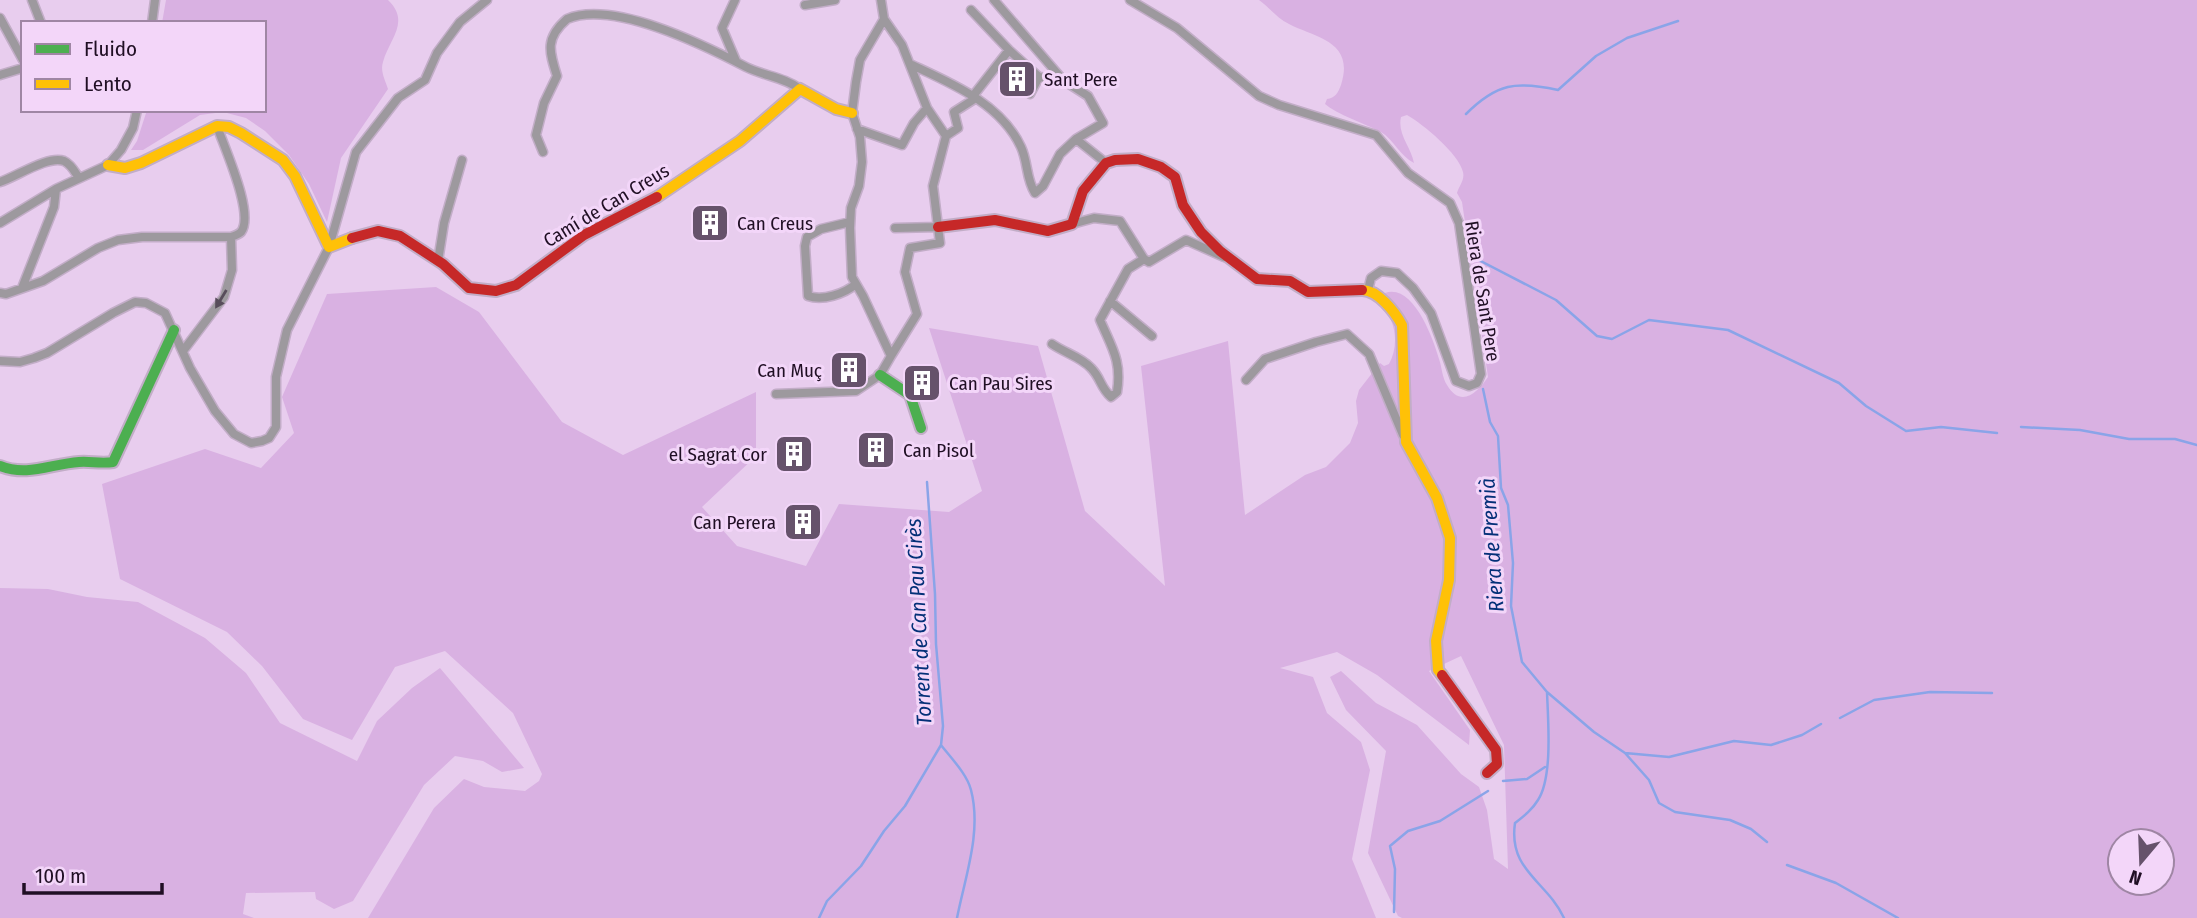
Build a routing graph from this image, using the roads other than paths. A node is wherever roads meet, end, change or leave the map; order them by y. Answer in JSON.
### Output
{"nodes":[{"id":1,"x":32,"y":0,"type":"edge"},
{"id":2,"x":155,"y":0,"type":"edge"},
{"id":3,"x":487,"y":0,"type":"edge"},
{"id":4,"x":735,"y":0,"type":"edge"},
{"id":5,"x":835,"y":0,"type":"edge"},
{"id":6,"x":881,"y":0,"type":"edge"},
{"id":7,"x":994,"y":0,"type":"edge"},
{"id":8,"x":1130,"y":0,"type":"edge"},
{"id":9,"x":595,"y":4,"type":"dead end"},
{"id":10,"x":805,"y":5,"type":"dead end"},
{"id":11,"x":607,"y":6,"type":"dead end"},
{"id":12,"x":619,"y":7,"type":"dead end"},
{"id":13,"x":971,"y":10,"type":"dead end"},
{"id":14,"x":640,"y":12,"type":"dead end"},
{"id":15,"x":0,"y":18,"type":"edge"},
{"id":16,"x":884,"y":19,"type":"junction"},
{"id":17,"x":40,"y":21,"type":"edge"},
{"id":18,"x":152,"y":21,"type":"edge"},
{"id":19,"x":1009,"y":50,"type":"junction"},
{"id":20,"x":21,"y":56,"type":"edge"},
{"id":21,"x":736,"y":61,"type":"junction"},
{"id":22,"x":912,"y":65,"type":"junction"},
{"id":23,"x":21,"y":69,"type":"edge"},
{"id":24,"x":0,"y":75,"type":"edge"},
{"id":25,"x":1039,"y":77,"type":"junction"},
{"id":26,"x":1063,"y":80,"type":"junction"},
{"id":27,"x":800,"y":89,"type":"junction"},
{"id":28,"x":1030,"y":94,"type":"dead end"},
{"id":29,"x":975,"y":97,"type":"junction"},
{"id":30,"x":927,"y":108,"type":"junction"},
{"id":31,"x":137,"y":112,"type":"edge"},
{"id":32,"x":852,"y":113,"type":"junction"},
{"id":33,"x":216,"y":127,"type":"junction"},
{"id":34,"x":857,"y":129,"type":"junction"},
{"id":35,"x":946,"y":136,"type":"junction"},
{"id":36,"x":1076,"y":139,"type":"junction"},
{"id":37,"x":543,"y":152,"type":"dead end"},
{"id":38,"x":462,"y":160,"type":"dead end"},
{"id":39,"x":1106,"y":163,"type":"junction"},
{"id":40,"x":108,"y":165,"type":"junction"},
{"id":41,"x":79,"y":178,"type":"junction"},
{"id":42,"x":0,"y":182,"type":"edge"},
{"id":43,"x":56,"y":189,"type":"junction"},
{"id":44,"x":850,"y":222,"type":"junction"},
{"id":45,"x":0,"y":223,"type":"edge"},
{"id":46,"x":1072,"y":224,"type":"junction"},
{"id":47,"x":938,"y":227,"type":"junction"},
{"id":48,"x":895,"y":228,"type":"dead end"},
{"id":49,"x":231,"y":237,"type":"junction"},
{"id":50,"x":329,"y":247,"type":"junction"},
{"id":51,"x":1144,"y":258,"type":"junction"},
{"id":52,"x":438,"y":261,"type":"junction"},
{"id":53,"x":1232,"y":261,"type":"junction"},
{"id":54,"x":856,"y":284,"type":"junction"},
{"id":55,"x":22,"y":288,"type":"junction"},
{"id":56,"x":1368,"y":290,"type":"junction"},
{"id":57,"x":0,"y":293,"type":"edge"},
{"id":58,"x":1110,"y":301,"type":"junction"},
{"id":59,"x":174,"y":330,"type":"junction"},
{"id":60,"x":1152,"y":336,"type":"dead end"},
{"id":61,"x":1052,"y":344,"type":"dead end"},
{"id":62,"x":183,"y":351,"type":"junction"},
{"id":63,"x":891,"y":356,"type":"junction"},
{"id":64,"x":0,"y":361,"type":"edge"},
{"id":65,"x":880,"y":375,"type":"junction"},
{"id":66,"x":1245,"y":380,"type":"dead end"},
{"id":67,"x":776,"y":394,"type":"dead end"},
{"id":68,"x":921,"y":428,"type":"dead end"},
{"id":69,"x":1406,"y":442,"type":"junction"},
{"id":70,"x":0,"y":466,"type":"edge"},
{"id":71,"x":1487,"y":773,"type":"dead end"}],
"edges":[{"from":1,"to":17,"type":"street"},
{"from":2,"to":18,"type":"street"},
{"from":3,"to":50,"type":"street"},
{"from":4,"to":21,"type":"street"},
{"from":5,"to":10,"type":"street"},
{"from":6,"to":16,"type":"street"},
{"from":7,"to":26,"type":"street"},
{"from":8,"to":56,"type":"street","name":"Riera de Sant Pere"},
{"from":9,"to":37,"type":"street"},
{"from":11,"to":12,"type":"street"},
{"from":13,"to":19,"type":"street"},
{"from":14,"to":21,"type":"street"},
{"from":15,"to":20,"type":"street"},
{"from":16,"to":22,"type":"street"},
{"from":16,"to":32,"type":"street"},
{"from":19,"to":25,"type":"street"},
{"from":19,"to":29,"type":"street"},
{"from":21,"to":27,"type":"street"},
{"from":22,"to":29,"type":"street"},
{"from":22,"to":30,"type":"street"},
{"from":23,"to":24,"type":"street"},
{"from":25,"to":26,"type":"street"},
{"from":25,"to":28,"type":"street"},
{"from":26,"to":36,"type":"street"},
{"from":27,"to":32,"type":"street"},
{"from":27,"to":52,"type":"street","name":"Camí de Can Creus"},
{"from":29,"to":35,"type":"street"},
{"from":29,"to":36,"type":"street"},
{"from":30,"to":34,"type":"street"},
{"from":30,"to":35,"type":"street"},
{"from":31,"to":40,"type":"street"},
{"from":32,"to":34,"type":"street"},
{"from":33,"to":40,"type":"street"},
{"from":33,"to":49,"type":"street"},
{"from":33,"to":50,"type":"street"},
{"from":34,"to":44,"type":"street"},
{"from":35,"to":47,"type":"street"},
{"from":36,"to":39,"type":"street"},
{"from":38,"to":52,"type":"street"},
{"from":39,"to":46,"type":"street"},
{"from":39,"to":53,"type":"street"},
{"from":40,"to":41,"type":"street"},
{"from":41,"to":42,"type":"street"},
{"from":41,"to":43,"type":"street"},
{"from":43,"to":45,"type":"street"},
{"from":43,"to":55,"type":"street"},
{"from":44,"to":54,"type":"street"},
{"from":44,"to":54,"type":"street"},
{"from":46,"to":47,"type":"street"},
{"from":46,"to":51,"type":"street"},
{"from":47,"to":48,"type":"street"},
{"from":47,"to":63,"type":"street"},
{"from":49,"to":55,"type":"street"},
{"from":49,"to":62,"type":"street","one_way":true},
{"from":50,"to":52,"type":"street","name":"Camí de Can Creus"},
{"from":50,"to":62,"type":"street"},
{"from":51,"to":53,"type":"street"},
{"from":51,"to":58,"type":"street"},
{"from":53,"to":56,"type":"street"},
{"from":54,"to":63,"type":"street"},
{"from":55,"to":57,"type":"street"},
{"from":56,"to":69,"type":"street"},
{"from":58,"to":60,"type":"street"},
{"from":58,"to":61,"type":"street"},
{"from":59,"to":62,"type":"street"},
{"from":59,"to":64,"type":"street"},
{"from":59,"to":70,"type":"street"},
{"from":63,"to":65,"type":"street"},
{"from":65,"to":67,"type":"street"},
{"from":65,"to":68,"type":"street"},
{"from":66,"to":69,"type":"street"},
{"from":69,"to":71,"type":"street"}]}
